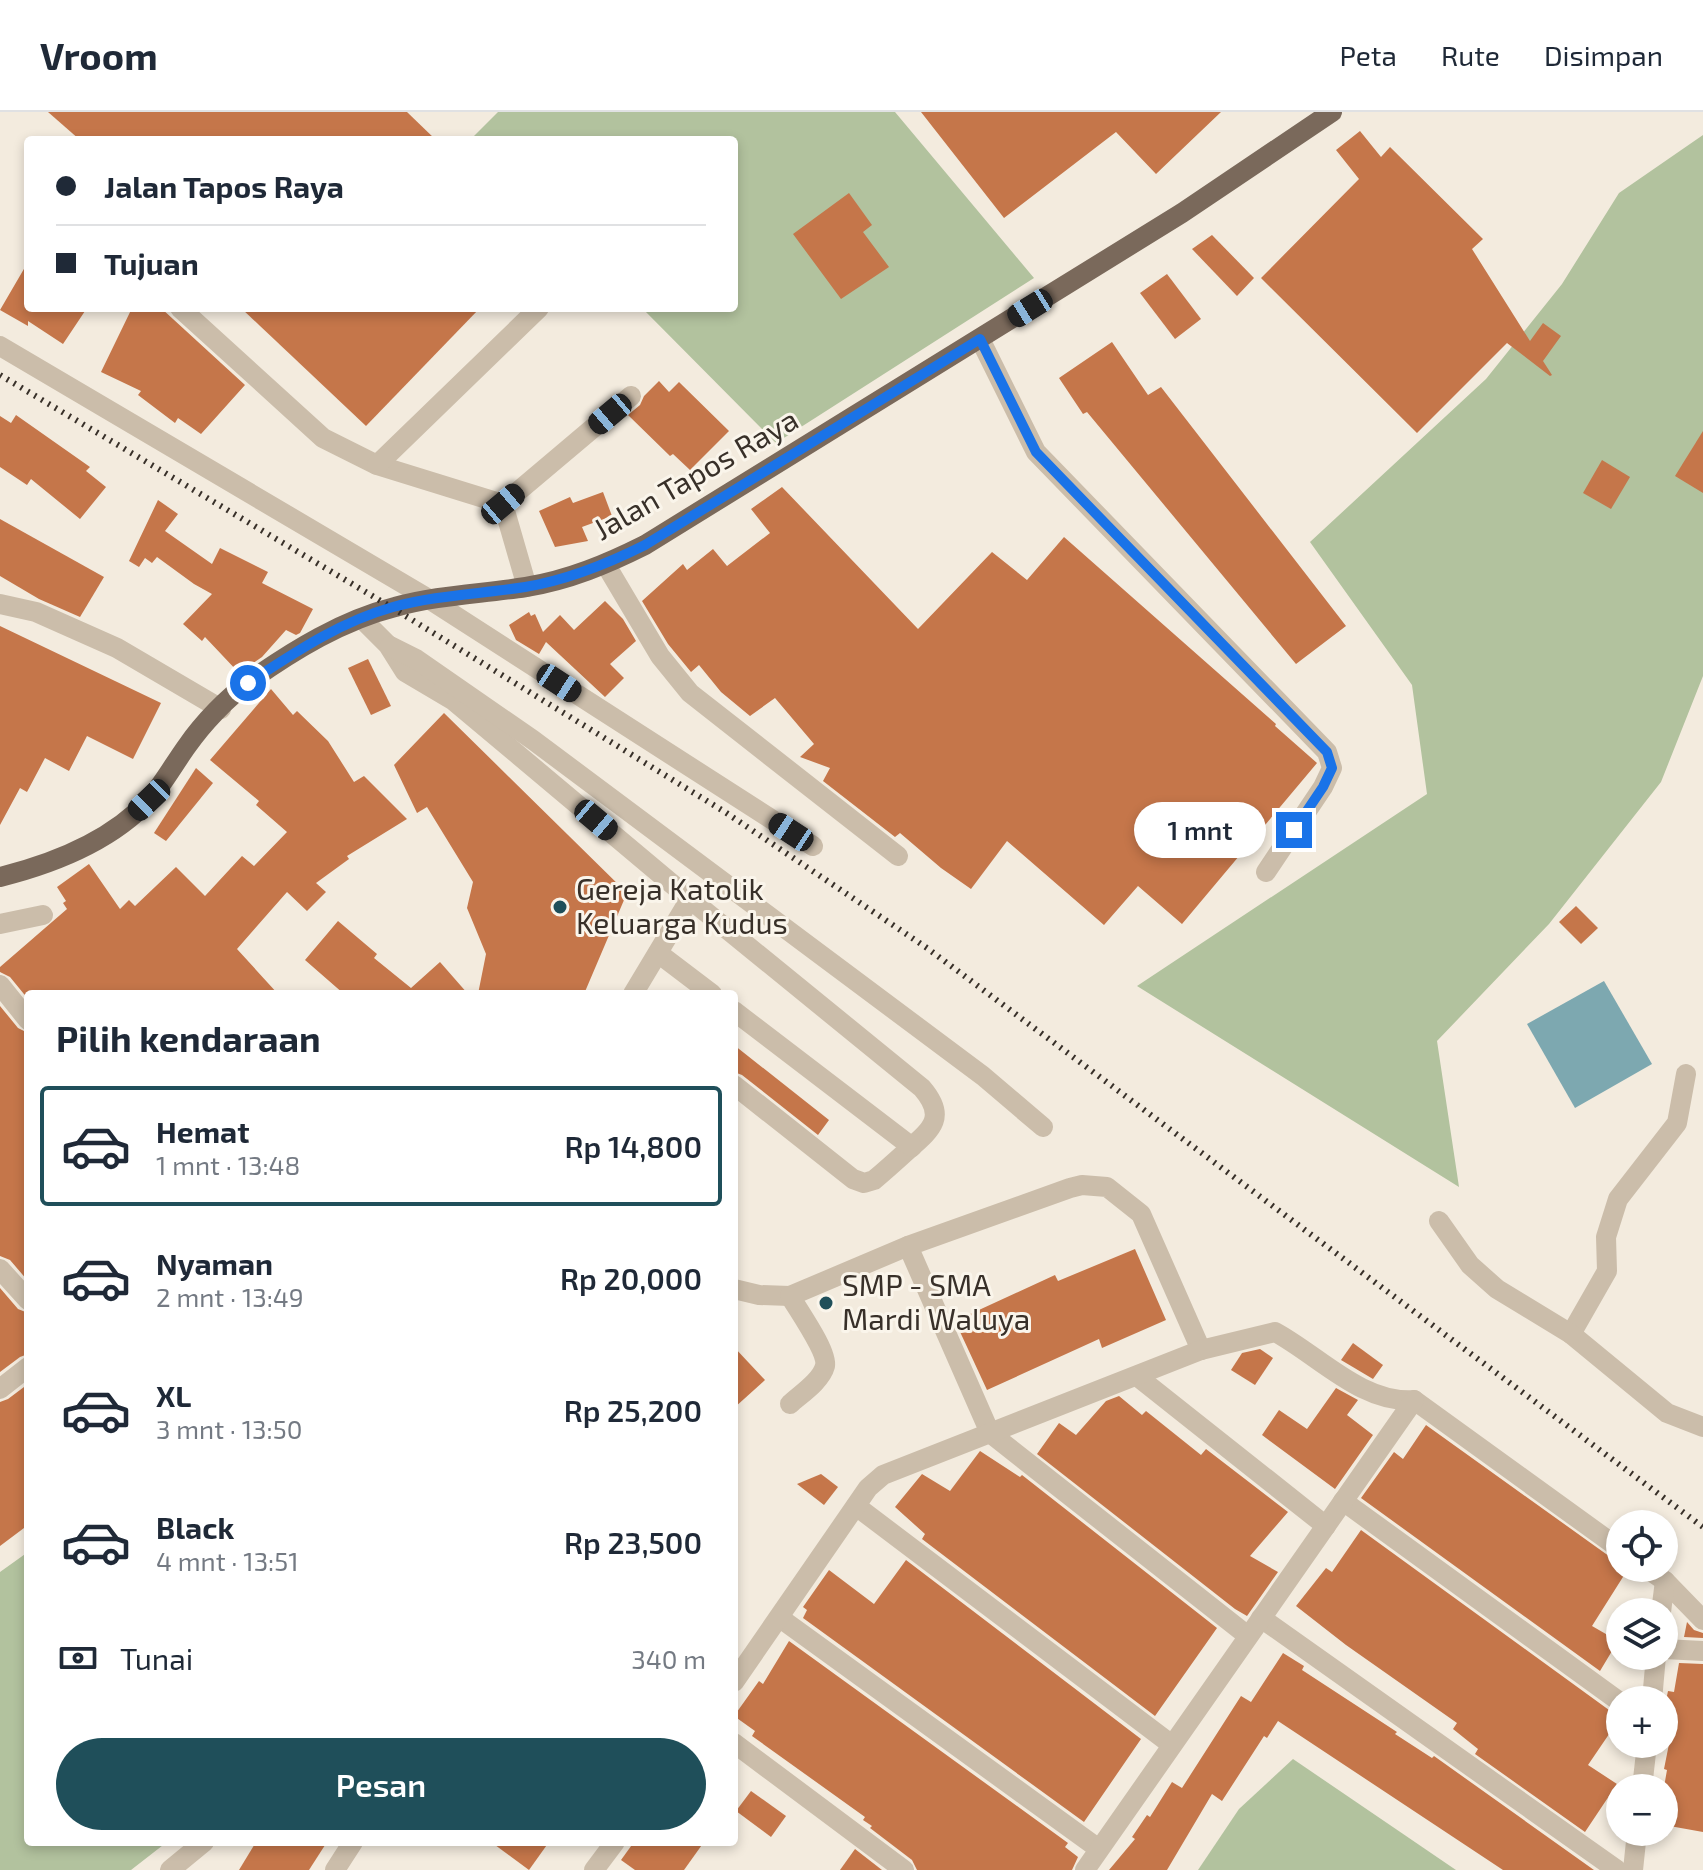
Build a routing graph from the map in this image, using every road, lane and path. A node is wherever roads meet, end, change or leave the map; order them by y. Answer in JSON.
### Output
{"nodes":[{"id":1,"x":1332,"y":112,"type":"edge"},
{"id":2,"x":184,"y":312,"type":"edge"},
{"id":3,"x":535,"y":312,"type":"edge"},
{"id":4,"x":980,"y":339,"type":"junction"},
{"id":5,"x":0,"y":346,"type":"edge"},
{"id":6,"x":631,"y":396,"type":"dead end"},
{"id":7,"x":377,"y":465,"type":"junction"},
{"id":8,"x":503,"y":504,"type":"junction"},
{"id":9,"x":606,"y":565,"type":"junction"},
{"id":10,"x":527,"y":587,"type":"junction"},
{"id":11,"x":429,"y":599,"type":"junction"},
{"id":12,"x":0,"y":604,"type":"edge"},
{"id":13,"x":362,"y":619,"type":"junction"},
{"id":14,"x":388,"y":645,"type":"junction"},
{"id":15,"x":221,"y":709,"type":"junction"},
{"id":16,"x":813,"y":846,"type":"dead end"},
{"id":17,"x":898,"y":856,"type":"dead end"},
{"id":18,"x":1266,"y":872,"type":"dead end"},
{"id":19,"x":0,"y":877,"type":"edge"},
{"id":20,"x":690,"y":899,"type":"junction"},
{"id":21,"x":43,"y":915,"type":"dead end"},
{"id":22,"x":0,"y":924,"type":"edge"},
{"id":23,"x":658,"y":953,"type":"junction"},
{"id":24,"x":0,"y":985,"type":"edge"},
{"id":25,"x":635,"y":990,"type":"edge"},
{"id":26,"x":707,"y":990,"type":"edge"},
{"id":27,"x":738,"y":1014,"type":"edge"},
{"id":28,"x":24,"y":1015,"type":"edge"},
{"id":29,"x":1686,"y":1074,"type":"dead end"},
{"id":30,"x":738,"y":1088,"type":"edge"},
{"id":31,"x":1043,"y":1127,"type":"dead end"},
{"id":32,"x":912,"y":1147,"type":"junction"},
{"id":33,"x":1439,"y":1221,"type":"dead end"},
{"id":34,"x":908,"y":1246,"type":"junction"},
{"id":35,"x":0,"y":1269,"type":"edge"},
{"id":36,"x":738,"y":1290,"type":"edge"},
{"id":37,"x":24,"y":1296,"type":"edge"},
{"id":38,"x":790,"y":1296,"type":"junction"},
{"id":39,"x":1571,"y":1334,"type":"junction"},
{"id":40,"x":1201,"y":1350,"type":"junction"},
{"id":41,"x":24,"y":1370,"type":"edge"},
{"id":42,"x":1138,"y":1377,"type":"junction"},
{"id":43,"x":0,"y":1389,"type":"edge"},
{"id":44,"x":1414,"y":1400,"type":"junction"},
{"id":45,"x":790,"y":1404,"type":"dead end"},
{"id":46,"x":1703,"y":1427,"type":"edge"},
{"id":47,"x":990,"y":1433,"type":"junction"},
{"id":48,"x":1343,"y":1501,"type":"junction"},
{"id":49,"x":856,"y":1506,"type":"junction"},
{"id":50,"x":1326,"y":1526,"type":"junction"},
{"id":51,"x":1606,"y":1539,"type":"edge"},
{"id":52,"x":1666,"y":1582,"type":"edge"},
{"id":53,"x":780,"y":1618,"type":"junction"},
{"id":54,"x":1261,"y":1618,"type":"junction"},
{"id":55,"x":1703,"y":1620,"type":"edge"},
{"id":56,"x":1248,"y":1636,"type":"junction"},
{"id":57,"x":1678,"y":1650,"type":"edge"},
{"id":58,"x":1703,"y":1651,"type":"edge"},
{"id":59,"x":738,"y":1676,"type":"edge"},
{"id":60,"x":1606,"y":1692,"type":"edge"},
{"id":61,"x":1172,"y":1745,"type":"junction"},
{"id":62,"x":738,"y":1746,"type":"edge"},
{"id":63,"x":199,"y":1846,"type":"edge"},
{"id":64,"x":350,"y":1846,"type":"edge"},
{"id":65,"x":612,"y":1846,"type":"edge"},
{"id":66,"x":1636,"y":1846,"type":"edge"},
{"id":67,"x":1099,"y":1849,"type":"junction"},
{"id":68,"x":170,"y":1870,"type":"edge"},
{"id":69,"x":335,"y":1870,"type":"edge"},
{"id":70,"x":594,"y":1870,"type":"edge"},
{"id":71,"x":904,"y":1870,"type":"edge"},
{"id":72,"x":1085,"y":1870,"type":"edge"},
{"id":73,"x":1617,"y":1870,"type":"edge"},
{"id":74,"x":1633,"y":1870,"type":"edge"}],
"edges":[{"from":1,"to":4,"type":"main road","name":"Jalan Tapos Raya"},
{"from":2,"to":7,"type":"street"},
{"from":3,"to":7,"type":"street"},
{"from":4,"to":9,"type":"main road","name":"Jalan Tapos Raya"},
{"from":4,"to":18,"type":"street"},
{"from":5,"to":11,"type":"street"},
{"from":6,"to":8,"type":"street"},
{"from":7,"to":8,"type":"street"},
{"from":8,"to":10,"type":"street"},
{"from":9,"to":10,"type":"main road","name":"Jalan Tapos Raya"},
{"from":9,"to":17,"type":"street"},
{"from":10,"to":11,"type":"main road","name":"Jalan Tapos Raya"},
{"from":11,"to":13,"type":"main road","name":"Jalan Tapos Raya"},
{"from":11,"to":16,"type":"street"},
{"from":12,"to":15,"type":"street"},
{"from":13,"to":14,"type":"street"},
{"from":13,"to":15,"type":"main road","name":"Jalan Tapos Raya"},
{"from":14,"to":20,"type":"street"},
{"from":14,"to":31,"type":"street"},
{"from":15,"to":19,"type":"main road","name":"Jalan Tapos Raya"},
{"from":20,"to":23,"type":"street"},
{"from":20,"to":32,"type":"street"},
{"from":21,"to":22,"type":"street"},
{"from":23,"to":25,"type":"street"},
{"from":23,"to":26,"type":"street"},
{"from":24,"to":28,"type":"street"},
{"from":27,"to":32,"type":"street"},
{"from":29,"to":39,"type":"street"},
{"from":30,"to":32,"type":"street"},
{"from":33,"to":39,"type":"street"},
{"from":34,"to":38,"type":"street"},
{"from":34,"to":40,"type":"street"},
{"from":34,"to":47,"type":"street"},
{"from":35,"to":37,"type":"street"},
{"from":36,"to":38,"type":"street"},
{"from":38,"to":45,"type":"street"},
{"from":39,"to":46,"type":"street"},
{"from":40,"to":42,"type":"street"},
{"from":40,"to":44,"type":"street"},
{"from":41,"to":43,"type":"street"},
{"from":42,"to":47,"type":"street"},
{"from":42,"to":50,"type":"street"},
{"from":44,"to":48,"type":"street"},
{"from":44,"to":51,"type":"street"},
{"from":47,"to":49,"type":"street"},
{"from":47,"to":56,"type":"street"},
{"from":48,"to":50,"type":"street"},
{"from":48,"to":60,"type":"street"},
{"from":49,"to":53,"type":"street"},
{"from":49,"to":61,"type":"street"},
{"from":50,"to":54,"type":"street"},
{"from":52,"to":55,"type":"street"},
{"from":53,"to":59,"type":"street"},
{"from":53,"to":67,"type":"street"},
{"from":54,"to":56,"type":"street"},
{"from":54,"to":73,"type":"street"},
{"from":56,"to":61,"type":"street"},
{"from":57,"to":58,"type":"street"},
{"from":61,"to":67,"type":"street"},
{"from":62,"to":71,"type":"street"},
{"from":63,"to":68,"type":"street"},
{"from":64,"to":69,"type":"street"},
{"from":65,"to":70,"type":"street"},
{"from":66,"to":74,"type":"street"},
{"from":67,"to":72,"type":"street"}]}
